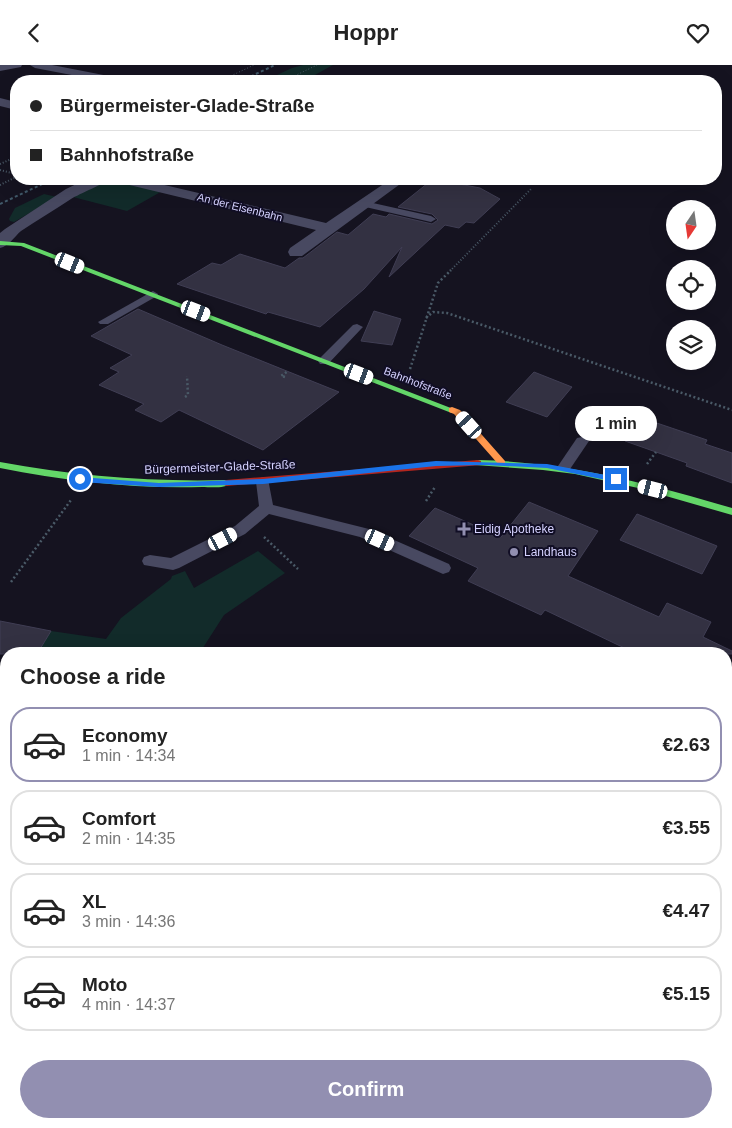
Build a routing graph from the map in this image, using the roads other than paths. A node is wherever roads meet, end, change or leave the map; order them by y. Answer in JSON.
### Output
{"nodes":[{"id":1,"x":17,"y":65,"type":"edge"},
{"id":2,"x":35,"y":65,"type":"edge"},
{"id":3,"x":0,"y":68,"type":"edge"},
{"id":4,"x":88,"y":75,"type":"edge"},
{"id":5,"x":83,"y":185,"type":"edge"},
{"id":6,"x":147,"y":185,"type":"edge"},
{"id":7,"x":391,"y":185,"type":"edge"},
{"id":8,"x":364,"y":204,"type":"junction"},
{"id":9,"x":431,"y":219,"type":"dead end"},
{"id":10,"x":329,"y":229,"type":"junction"},
{"id":11,"x":0,"y":243,"type":"edge"},
{"id":12,"x":296,"y":252,"type":"dead end"},
{"id":13,"x":153,"y":295,"type":"junction"},
{"id":14,"x":104,"y":322,"type":"dead end"},
{"id":15,"x":358,"y":327,"type":"dead end"},
{"id":16,"x":324,"y":361,"type":"junction"},
{"id":17,"x":582,"y":441,"type":"dead end"},
{"id":18,"x":502,"y":463,"type":"junction"},
{"id":19,"x":0,"y":465,"type":"edge"},
{"id":20,"x":563,"y":469,"type":"junction"},
{"id":21,"x":263,"y":481,"type":"junction"},
{"id":22,"x":266,"y":508,"type":"junction"},
{"id":23,"x":732,"y":512,"type":"edge"},
{"id":24,"x":150,"y":561,"type":"dead end"},
{"id":25,"x":443,"y":568,"type":"dead end"}],
"edges":[{"from":1,"to":3,"type":"street"},
{"from":2,"to":4,"type":"street"},
{"from":5,"to":11,"type":"street"},
{"from":6,"to":10,"type":"street","name":"An der Eisenbahn"},
{"from":7,"to":8,"type":"street"},
{"from":8,"to":9,"type":"lane"},
{"from":8,"to":10,"type":"street"},
{"from":10,"to":12,"type":"street"},
{"from":11,"to":13,"type":"street","name":"Bahnhofstraße"},
{"from":13,"to":14,"type":"lane"},
{"from":13,"to":16,"type":"street","name":"Bahnhofstraße"},
{"from":15,"to":16,"type":"lane"},
{"from":16,"to":18,"type":"street","name":"Bahnhofstraße"},
{"from":17,"to":20,"type":"lane"},
{"from":18,"to":20,"type":"street"},
{"from":18,"to":21,"type":"street","name":"Bürgermeister-Glade-Straße"},
{"from":19,"to":21,"type":"street","name":"Bürgermeister-Glade-Straße"},
{"from":20,"to":23,"type":"street"},
{"from":21,"to":22,"type":"lane"},
{"from":22,"to":24,"type":"lane"},
{"from":22,"to":25,"type":"lane"}]}
